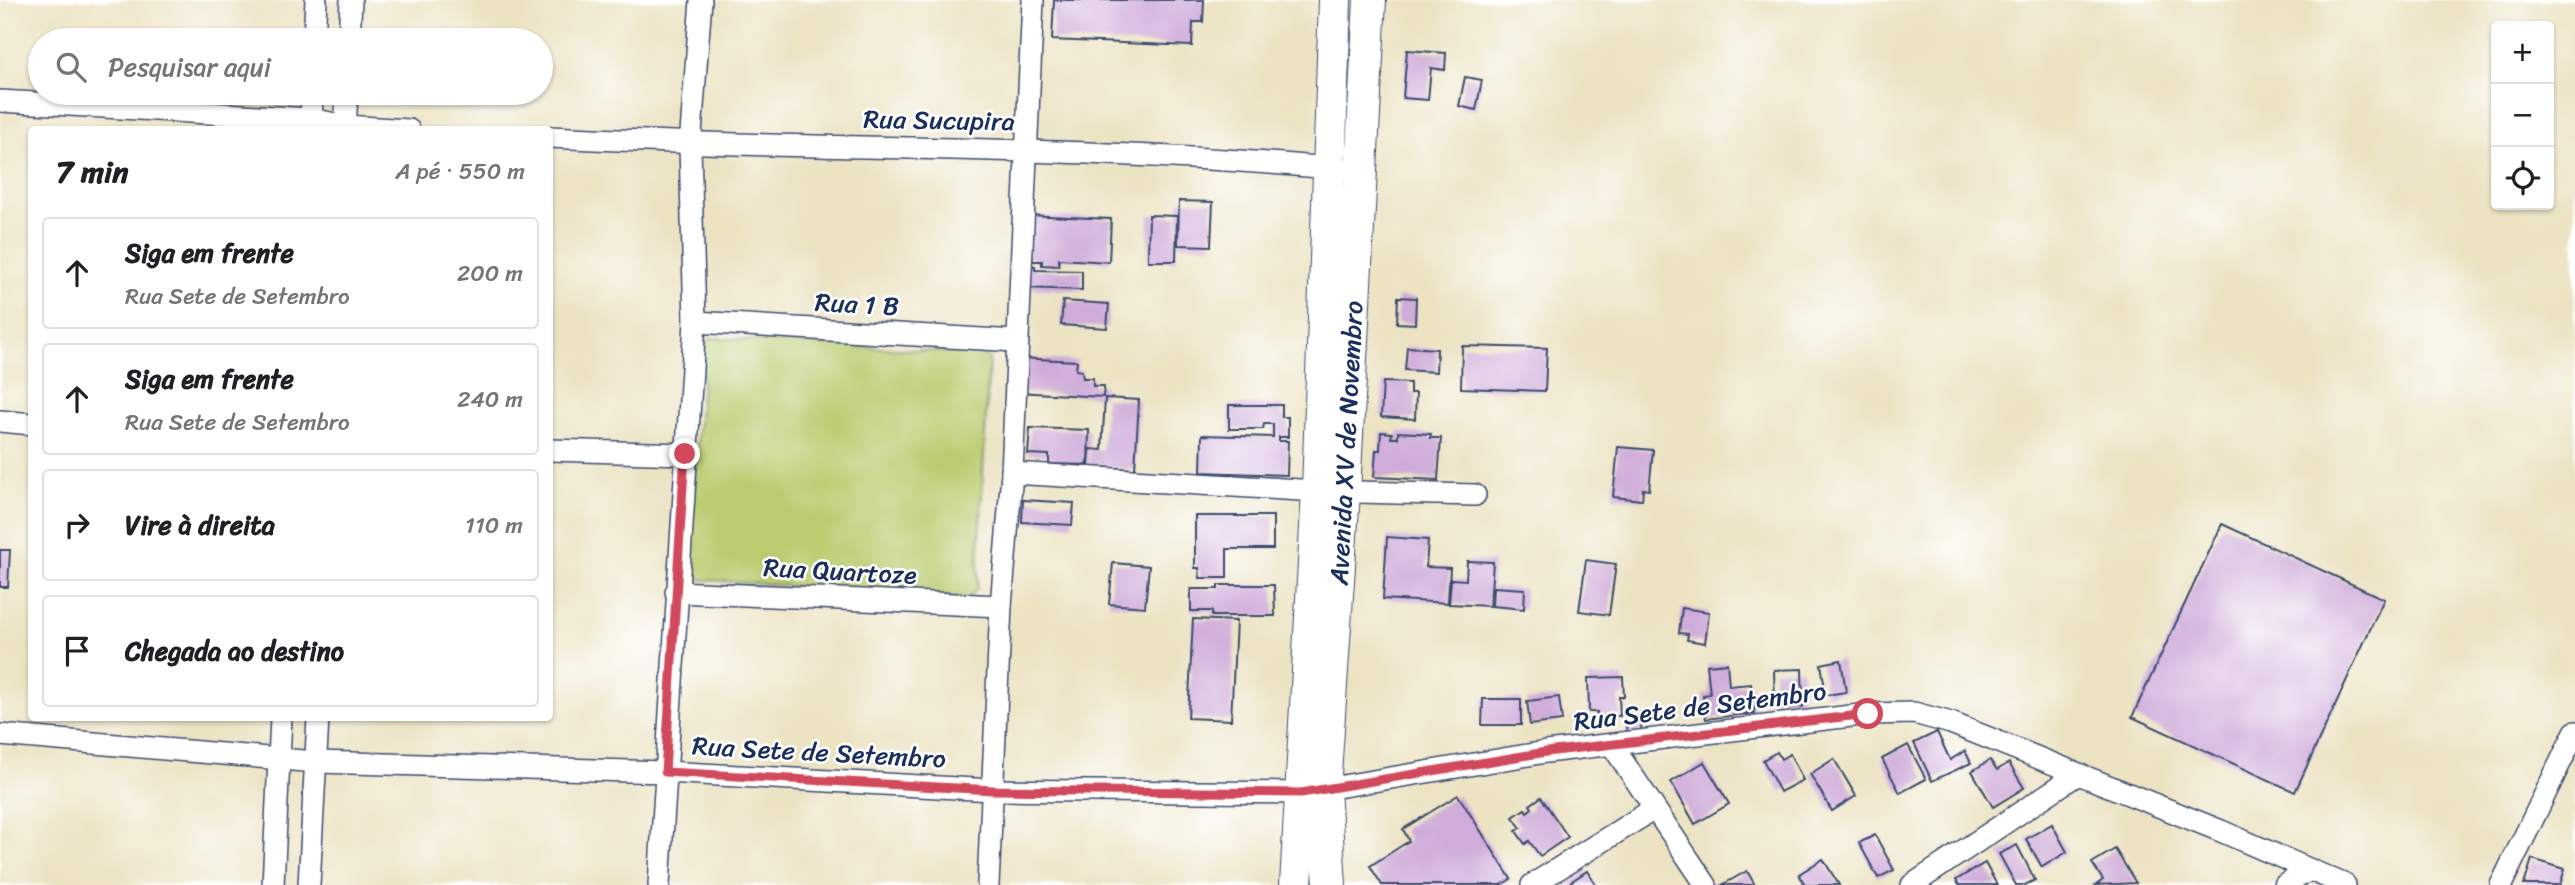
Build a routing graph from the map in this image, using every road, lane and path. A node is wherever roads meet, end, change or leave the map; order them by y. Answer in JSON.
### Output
{"nodes":[{"id":1,"x":316,"y":0,"type":"edge"},
{"id":2,"x":351,"y":0,"type":"edge"},
{"id":3,"x":701,"y":0,"type":"edge"},
{"id":4,"x":1033,"y":0,"type":"edge"},
{"id":5,"x":1335,"y":0,"type":"edge"},
{"id":6,"x":1370,"y":0,"type":"edge"},
{"id":7,"x":315,"y":28,"type":"edge"},
{"id":8,"x":350,"y":28,"type":"edge"},
{"id":9,"x":0,"y":101,"type":"edge"},
{"id":10,"x":28,"y":103,"type":"edge"},
{"id":11,"x":54,"y":105,"type":"edge"},
{"id":12,"x":312,"y":105,"type":"edge"},
{"id":13,"x":346,"y":105,"type":"edge"},
{"id":14,"x":311,"y":124,"type":"edge"},
{"id":15,"x":345,"y":126,"type":"edge"},
{"id":16,"x":553,"y":137,"type":"edge"},
{"id":17,"x":690,"y":144,"type":"junction"},
{"id":18,"x":1026,"y":149,"type":"junction"},
{"id":19,"x":1328,"y":167,"type":"junction"},
{"id":20,"x":1362,"y":171,"type":"junction"},
{"id":21,"x":695,"y":322,"type":"junction"},
{"id":22,"x":1016,"y":341,"type":"junction"},
{"id":23,"x":0,"y":421,"type":"edge"},
{"id":24,"x":28,"y":424,"type":"edge"},
{"id":25,"x":553,"y":450,"type":"edge"},
{"id":26,"x":685,"y":454,"type":"junction"},
{"id":27,"x":1012,"y":473,"type":"junction"},
{"id":28,"x":1331,"y":491,"type":"junction"},
{"id":29,"x":1475,"y":495,"type":"dead end"},
{"id":30,"x":676,"y":592,"type":"junction"},
{"id":31,"x":1001,"y":606,"type":"junction"},
{"id":32,"x":281,"y":721,"type":"edge"},
{"id":33,"x":318,"y":721,"type":"edge"},
{"id":34,"x":2575,"y":732,"type":"edge"},
{"id":35,"x":0,"y":735,"type":"edge"},
{"id":36,"x":1612,"y":745,"type":"junction"},
{"id":37,"x":279,"y":760,"type":"junction"},
{"id":38,"x":316,"y":762,"type":"junction"},
{"id":39,"x":665,"y":772,"type":"junction"},
{"id":40,"x":2078,"y":774,"type":"junction"},
{"id":41,"x":993,"y":790,"type":"junction"},
{"id":42,"x":1313,"y":791,"type":"junction"},
{"id":43,"x":1654,"y":810,"type":"junction"},
{"id":44,"x":2309,"y":870,"type":"junction"},
{"id":45,"x":273,"y":885,"type":"edge"},
{"id":46,"x":309,"y":885,"type":"edge"},
{"id":47,"x":659,"y":885,"type":"edge"},
{"id":48,"x":988,"y":885,"type":"edge"},
{"id":49,"x":1296,"y":885,"type":"edge"},
{"id":50,"x":1330,"y":885,"type":"edge"},
{"id":51,"x":1532,"y":885,"type":"edge"},
{"id":52,"x":1706,"y":885,"type":"edge"},
{"id":53,"x":1912,"y":885,"type":"edge"},
{"id":54,"x":2285,"y":885,"type":"edge"},
{"id":55,"x":2345,"y":885,"type":"edge"},
{"id":56,"x":2501,"y":885,"type":"edge"}],
"edges":[{"from":1,"to":7,"type":"street"},
{"from":2,"to":8,"type":"street"},
{"from":3,"to":17,"type":"street"},
{"from":4,"to":18,"type":"street"},
{"from":5,"to":19,"type":"main road","name":"Avenida XV de Novembro"},
{"from":6,"to":20,"type":"main road","name":"Avenida XV de Novembro"},
{"from":9,"to":10,"type":"street"},
{"from":11,"to":14,"type":"street"},
{"from":12,"to":14,"type":"street"},
{"from":13,"to":15,"type":"street"},
{"from":16,"to":17,"type":"street","name":"Rua Sucupira"},
{"from":17,"to":18,"type":"street","name":"Rua Sucupira"},
{"from":17,"to":21,"type":"street"},
{"from":18,"to":19,"type":"street","name":"Rua Sucupira"},
{"from":18,"to":22,"type":"street"},
{"from":19,"to":20,"type":"street","name":"Rua Sucupira"},
{"from":19,"to":28,"type":"main road","name":"Avenida XV de Novembro"},
{"from":20,"to":28,"type":"main road","name":"Avenida XV de Novembro"},
{"from":21,"to":22,"type":"street","name":"Rua 1 B"},
{"from":21,"to":26,"type":"street"},
{"from":22,"to":27,"type":"street"},
{"from":23,"to":24,"type":"street"},
{"from":25,"to":26,"type":"street"},
{"from":26,"to":30,"type":"street"},
{"from":27,"to":28,"type":"street"},
{"from":27,"to":31,"type":"street"},
{"from":28,"to":29,"type":"street"},
{"from":28,"to":42,"type":"main road","name":"Avenida XV de Novembro"},
{"from":30,"to":31,"type":"street","name":"Rua Quartoze"},
{"from":30,"to":39,"type":"street"},
{"from":31,"to":41,"type":"street"},
{"from":32,"to":37,"type":"street"},
{"from":33,"to":38,"type":"street"},
{"from":34,"to":56,"type":"street"},
{"from":35,"to":37,"type":"street","name":"Rua Sete de Setembro"},
{"from":36,"to":40,"type":"street","name":"Rua Sete de Setembro"},
{"from":36,"to":42,"type":"street","name":"Rua Sete de Setembro"},
{"from":36,"to":43,"type":"street"},
{"from":37,"to":38,"type":"street","name":"Rua Sete de Setembro"},
{"from":37,"to":45,"type":"street"},
{"from":38,"to":39,"type":"street","name":"Rua Sete de Setembro"},
{"from":38,"to":46,"type":"street"},
{"from":39,"to":41,"type":"street","name":"Rua Sete de Setembro"},
{"from":39,"to":47,"type":"street"},
{"from":40,"to":44,"type":"street","name":"Rua Sete de Setembro"},
{"from":40,"to":53,"type":"street"},
{"from":41,"to":42,"type":"street","name":"Rua Sete de Setembro"},
{"from":41,"to":48,"type":"street"},
{"from":42,"to":49,"type":"main road","name":"Avenida XV de Novembro"},
{"from":42,"to":50,"type":"main road","name":"Avenida XV de Novembro"},
{"from":43,"to":51,"type":"street"},
{"from":43,"to":52,"type":"street"},
{"from":44,"to":54,"type":"street"},
{"from":44,"to":55,"type":"street","name":"Rua Sete de Setembro"}]}
